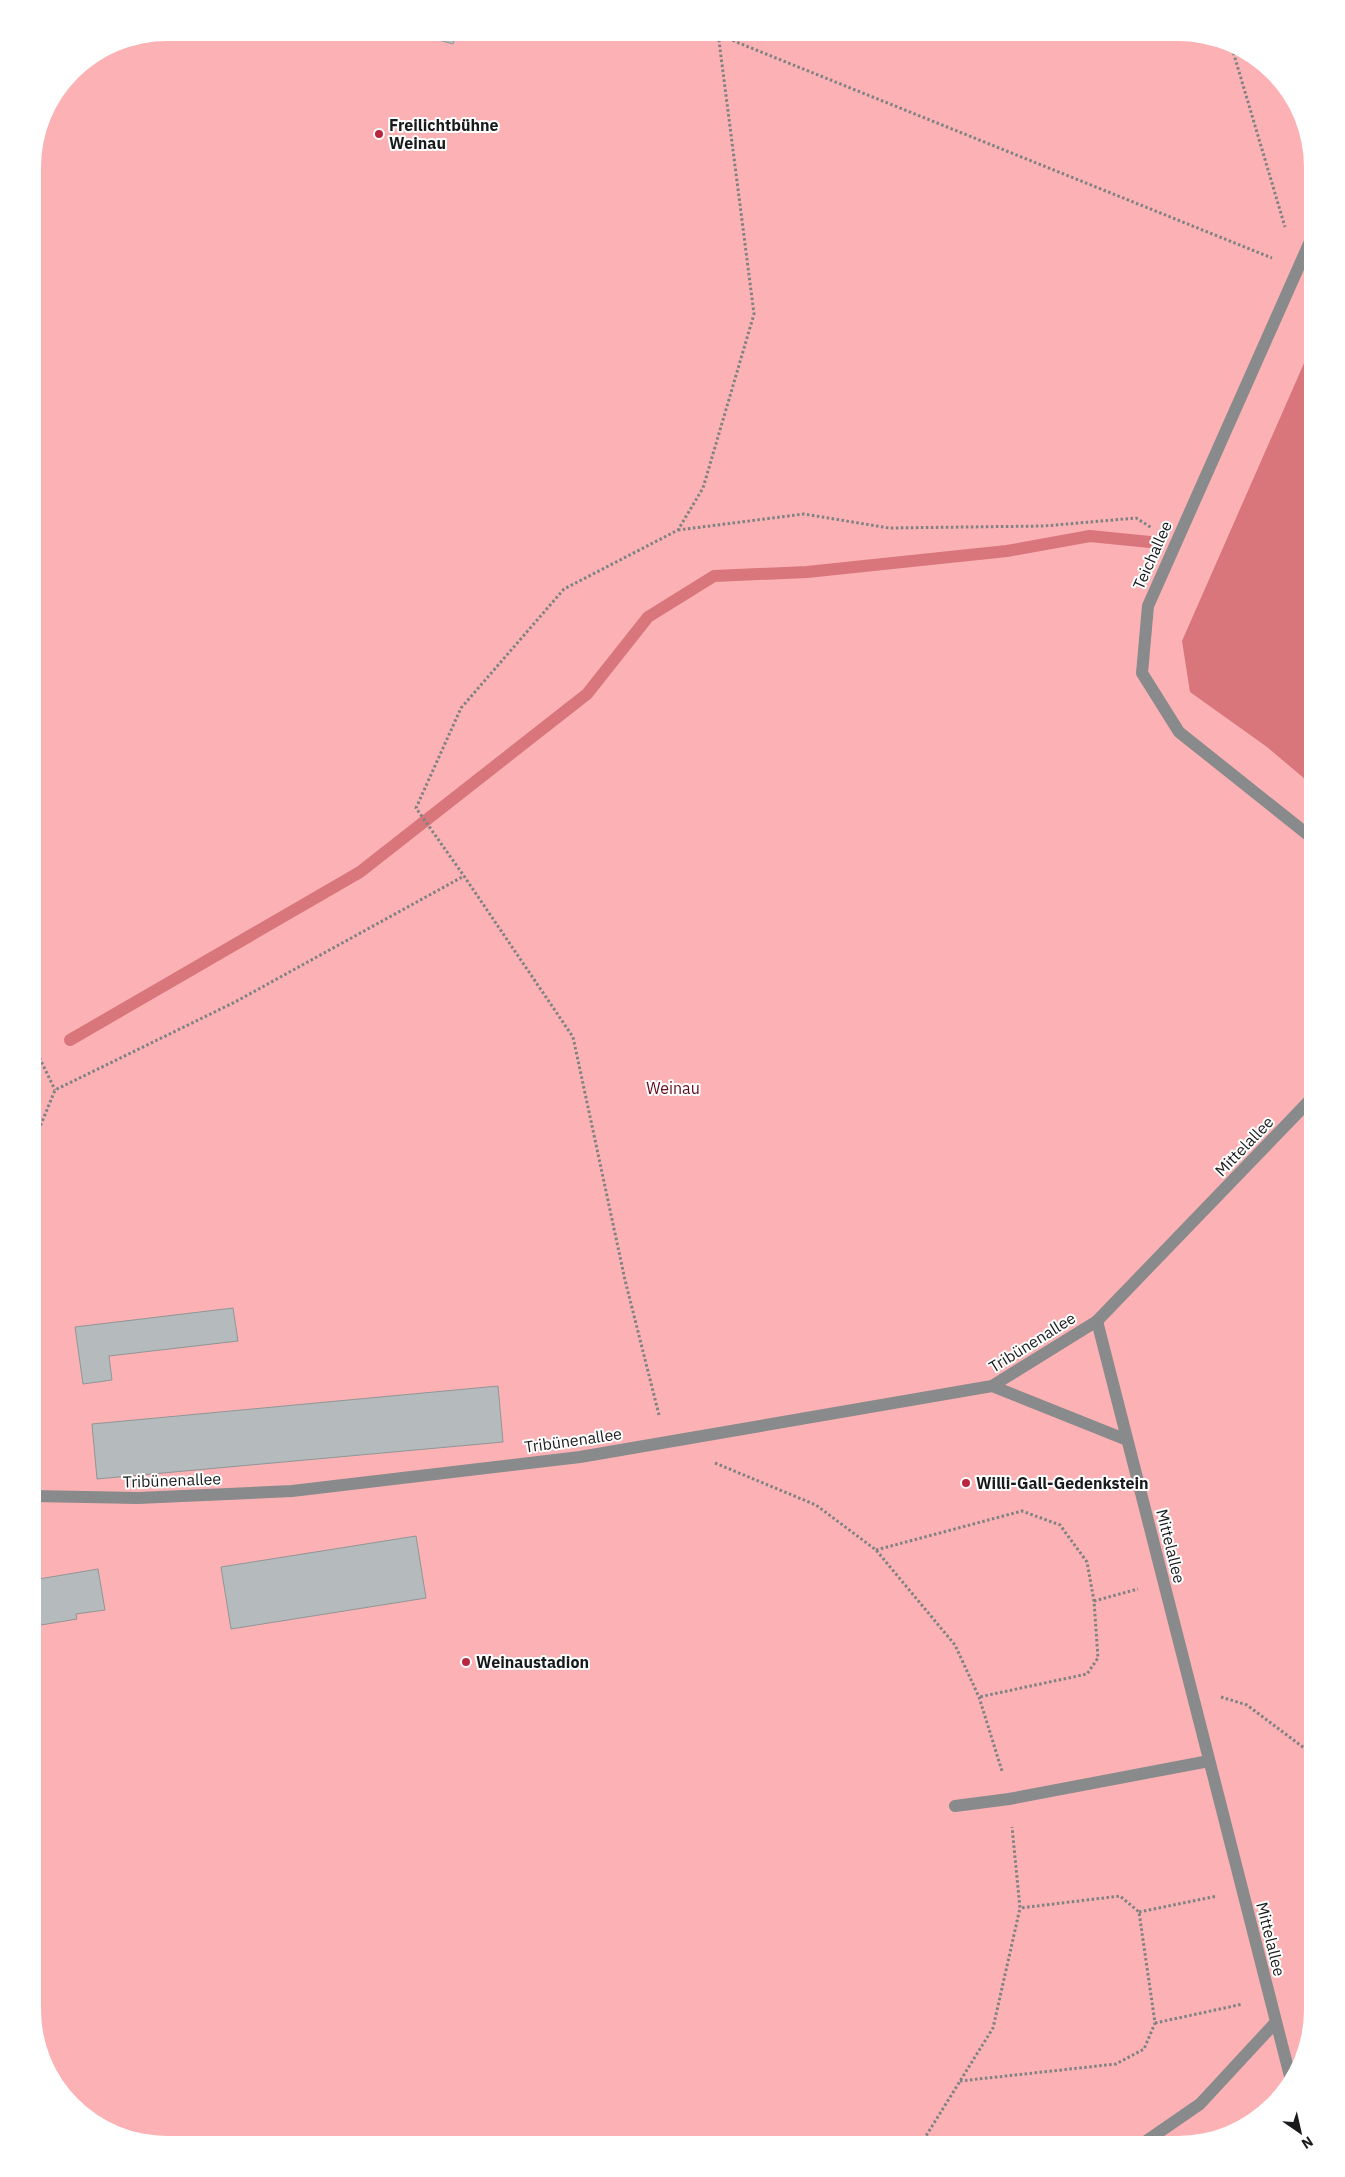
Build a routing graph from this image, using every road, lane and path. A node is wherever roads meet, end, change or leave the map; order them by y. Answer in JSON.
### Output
{"nodes":[{"id":1,"x":718,"y":42,"type":"edge"},
{"id":2,"x":739,"y":42,"type":"edge"},
{"id":3,"x":1234,"y":55,"type":"edge"},
{"id":4,"x":1304,"y":255,"type":"edge"},
{"id":5,"x":1298,"y":268,"type":"junction"},
{"id":6,"x":678,"y":530,"type":"junction"},
{"id":7,"x":1175,"y":544,"type":"junction"},
{"id":8,"x":1304,"y":832,"type":"edge"},
{"id":9,"x":464,"y":876,"type":"junction"},
{"id":10,"x":42,"y":1062,"type":"edge"},
{"id":11,"x":55,"y":1090,"type":"junction"},
{"id":12,"x":1304,"y":1106,"type":"edge"},
{"id":13,"x":41,"y":1123,"type":"edge"},
{"id":14,"x":1096,"y":1321,"type":"junction"},
{"id":15,"x":992,"y":1386,"type":"junction"},
{"id":16,"x":1127,"y":1440,"type":"junction"},
{"id":17,"x":666,"y":1442,"type":"junction"},
{"id":18,"x":710,"y":1460,"type":"dead end"},
{"id":19,"x":41,"y":1496,"type":"edge"},
{"id":20,"x":876,"y":1550,"type":"junction"},
{"id":21,"x":1163,"y":1582,"type":"junction"},
{"id":22,"x":1094,"y":1601,"type":"junction"},
{"id":23,"x":1190,"y":1686,"type":"junction"},
{"id":24,"x":979,"y":1697,"type":"junction"},
{"id":25,"x":1304,"y":1748,"type":"edge"},
{"id":26,"x":1209,"y":1761,"type":"junction"},
{"id":27,"x":1009,"y":1799,"type":"junction"},
{"id":28,"x":955,"y":1806,"type":"dead end"},
{"id":29,"x":1242,"y":1890,"type":"junction"},
{"id":30,"x":1020,"y":1908,"type":"junction"},
{"id":31,"x":1139,"y":1912,"type":"junction"},
{"id":32,"x":1269,"y":1998,"type":"junction"},
{"id":33,"x":1155,"y":2023,"type":"junction"},
{"id":34,"x":1275,"y":2023,"type":"junction"},
{"id":35,"x":1288,"y":2070,"type":"edge"},
{"id":36,"x":960,"y":2081,"type":"junction"},
{"id":37,"x":926,"y":2136,"type":"edge"},
{"id":38,"x":1154,"y":2136,"type":"edge"}],
"edges":[{"from":1,"to":6,"type":"path"},
{"from":2,"to":5,"type":"path"},
{"from":3,"to":5,"type":"path"},
{"from":4,"to":5,"type":"street","name":"Teichallee"},
{"from":5,"to":7,"type":"street","name":"Teichallee"},
{"from":6,"to":7,"type":"path"},
{"from":6,"to":9,"type":"path"},
{"from":7,"to":8,"type":"street","name":"Teichallee"},
{"from":9,"to":11,"type":"path"},
{"from":9,"to":17,"type":"path"},
{"from":10,"to":11,"type":"path"},
{"from":11,"to":13,"type":"path"},
{"from":12,"to":14,"type":"street","name":"Mittelallee"},
{"from":14,"to":15,"type":"street","name":"Tribünenallee"},
{"from":14,"to":16,"type":"street","name":"Mittelallee"},
{"from":15,"to":16,"type":"street"},
{"from":15,"to":17,"type":"street","name":"Tribünenallee"},
{"from":16,"to":21,"type":"street","name":"Mittelallee"},
{"from":17,"to":19,"type":"street","name":"Tribünenallee"},
{"from":18,"to":20,"type":"path"},
{"from":20,"to":22,"type":"path"},
{"from":20,"to":24,"type":"path"},
{"from":21,"to":22,"type":"path"},
{"from":21,"to":23,"type":"street","name":"Mittelallee"},
{"from":22,"to":24,"type":"path"},
{"from":23,"to":25,"type":"path"},
{"from":23,"to":26,"type":"street","name":"Mittelallee"},
{"from":24,"to":27,"type":"path"},
{"from":26,"to":27,"type":"street"},
{"from":26,"to":29,"type":"street","name":"Mittelallee"},
{"from":27,"to":28,"type":"street"},
{"from":27,"to":30,"type":"path"},
{"from":29,"to":31,"type":"path"},
{"from":29,"to":32,"type":"street","name":"Mittelallee"},
{"from":30,"to":31,"type":"path"},
{"from":30,"to":36,"type":"path"},
{"from":31,"to":33,"type":"path"},
{"from":32,"to":33,"type":"path"},
{"from":32,"to":34,"type":"street","name":"Mittelallee"},
{"from":33,"to":36,"type":"path"},
{"from":34,"to":35,"type":"street","name":"Mittelallee"},
{"from":34,"to":38,"type":"street"},
{"from":36,"to":37,"type":"path"}]}
